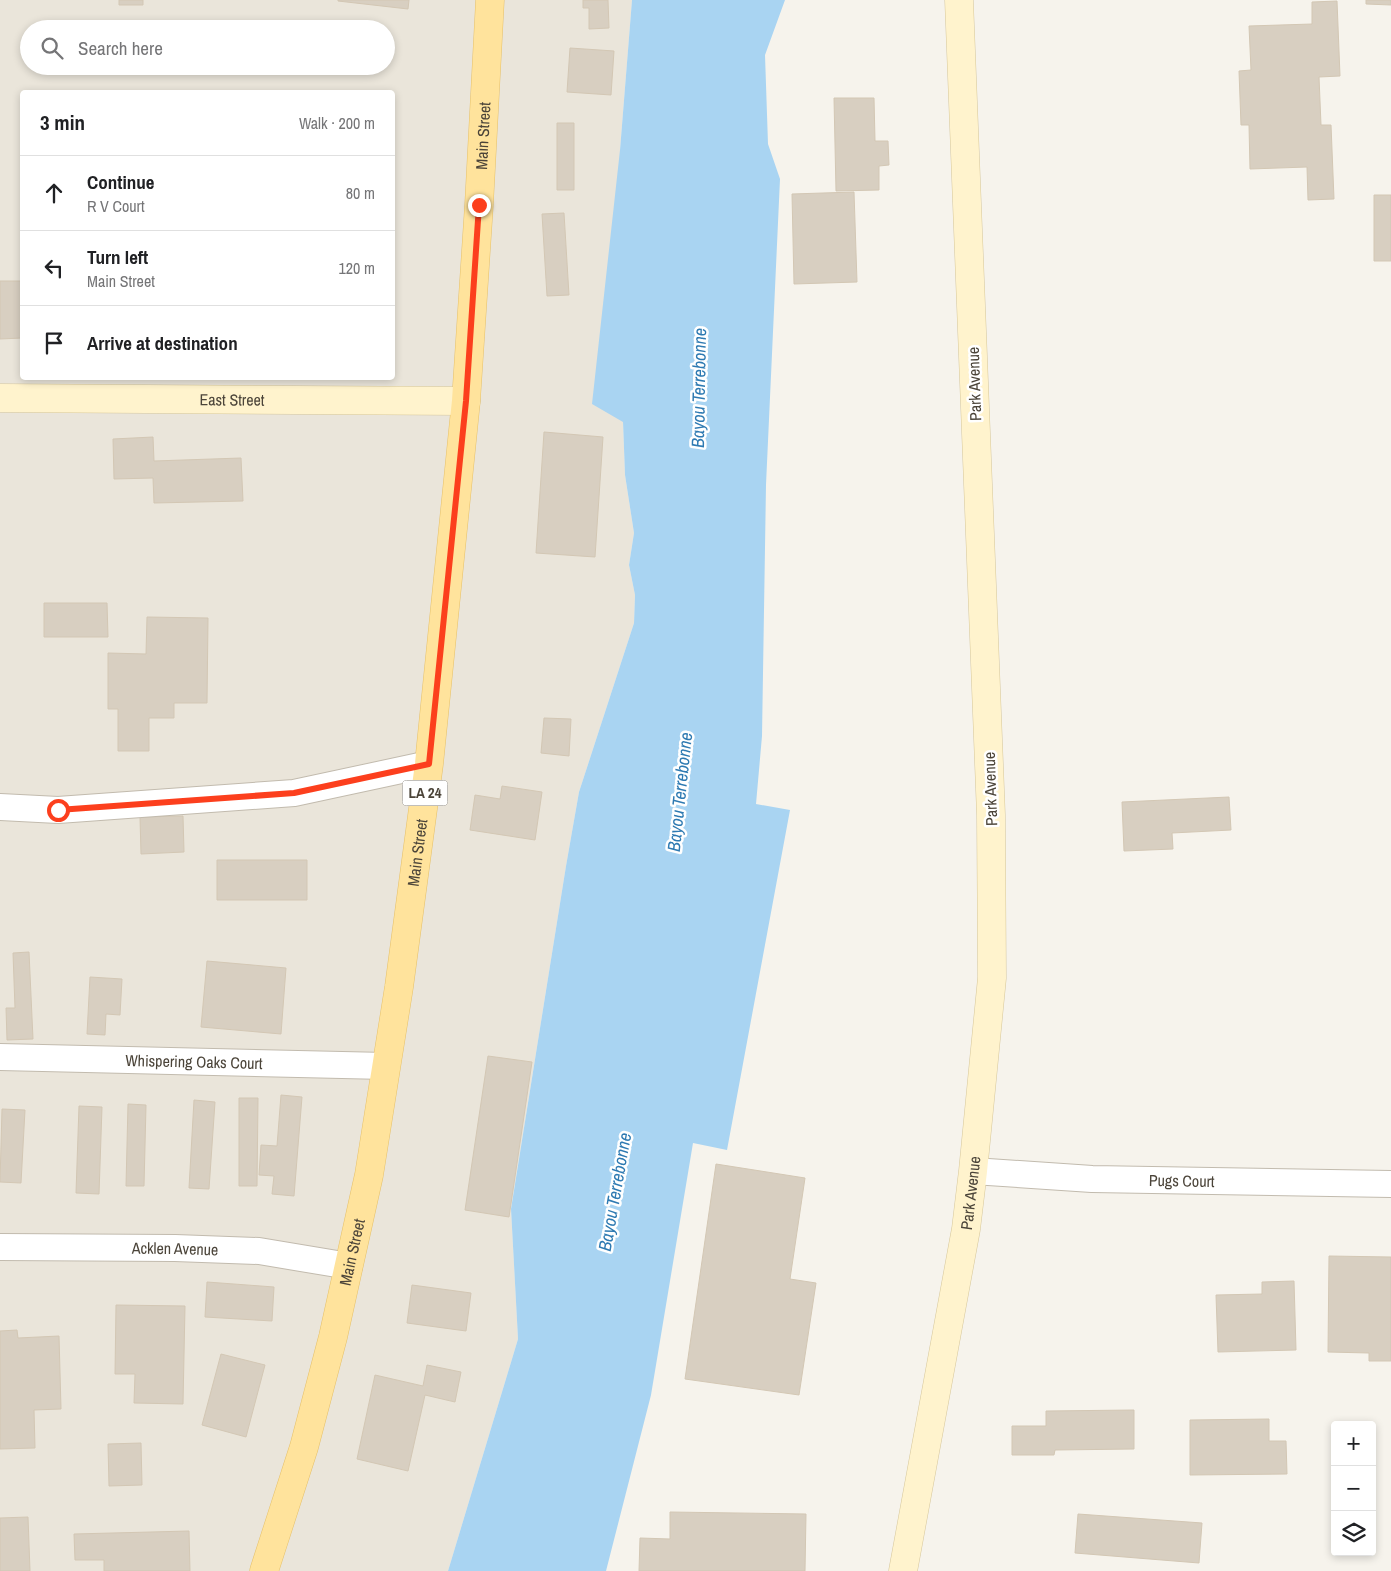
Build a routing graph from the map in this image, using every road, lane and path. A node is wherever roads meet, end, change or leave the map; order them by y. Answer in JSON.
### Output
{"nodes":[{"id":1,"x":490,"y":0,"type":"edge"},
{"id":2,"x":960,"y":0,"type":"edge"},
{"id":3,"x":0,"y":398,"type":"edge"},
{"id":4,"x":466,"y":401,"type":"junction"},
{"id":5,"x":429,"y":764,"type":"junction"},
{"id":6,"x":0,"y":807,"type":"edge"},
{"id":7,"x":0,"y":1057,"type":"edge"},
{"id":8,"x":386,"y":1066,"type":"junction"},
{"id":9,"x":973,"y":1171,"type":"junction"},
{"id":10,"x":1391,"y":1184,"type":"edge"},
{"id":11,"x":0,"y":1247,"type":"edge"},
{"id":12,"x":349,"y":1266,"type":"junction"},
{"id":13,"x":264,"y":1571,"type":"edge"},
{"id":14,"x":903,"y":1571,"type":"edge"}],
"edges":[{"from":1,"to":4,"type":"main road","name":"Main Street","number":"LA 24"},
{"from":2,"to":9,"type":"main road","name":"Park Avenue"},
{"from":3,"to":4,"type":"main road","name":"East Street"},
{"from":4,"to":5,"type":"main road","name":"Main Street","number":"LA 24"},
{"from":5,"to":6,"type":"street"},
{"from":5,"to":8,"type":"main road","name":"Main Street","number":"LA 24"},
{"from":7,"to":8,"type":"street","name":"Whispering Oaks Court"},
{"from":8,"to":12,"type":"main road","name":"Main Street","number":"LA 24"},
{"from":9,"to":10,"type":"street","name":"Pugs Court"},
{"from":9,"to":14,"type":"main road","name":"Park Avenue"},
{"from":11,"to":12,"type":"street","name":"Acklen Avenue"},
{"from":12,"to":13,"type":"main road","name":"Main Street","number":"LA 24"}]}
